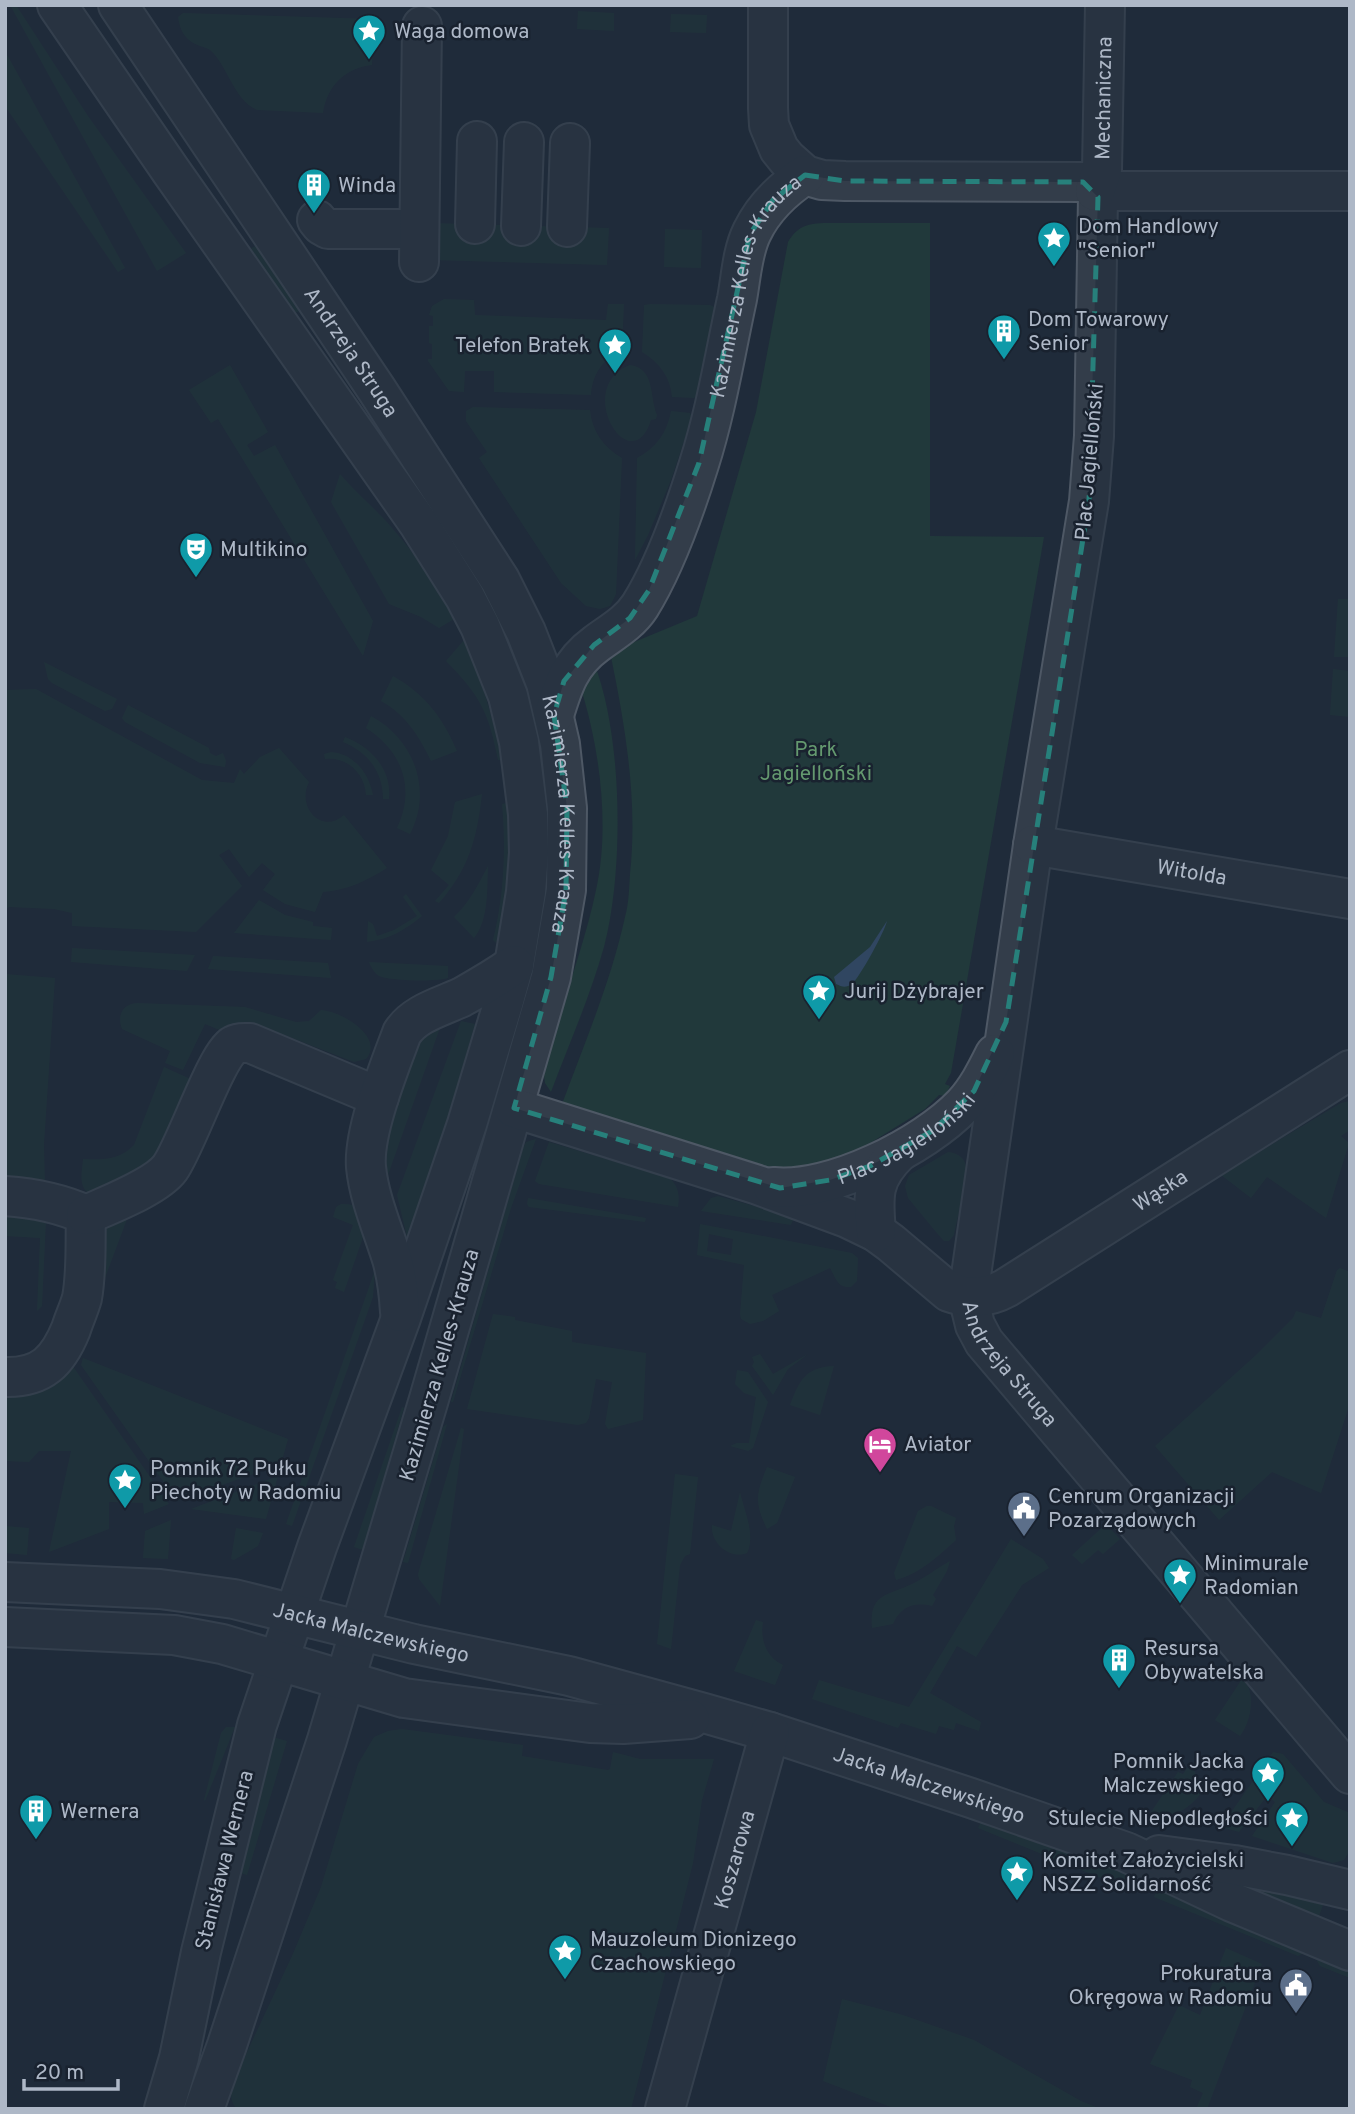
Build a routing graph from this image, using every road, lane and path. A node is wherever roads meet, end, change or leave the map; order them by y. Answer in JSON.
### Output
{"nodes":[{"id":1,"x":57,"y":5,"type":"edge"},
{"id":2,"x":118,"y":5,"type":"edge"},
{"id":3,"x":768,"y":5,"type":"edge"},
{"id":4,"x":1105,"y":5,"type":"edge"},
{"id":5,"x":422,"y":26,"type":"dead end"},
{"id":6,"x":477,"y":141,"type":"dead end"},
{"id":7,"x":524,"y":142,"type":"dead end"},
{"id":8,"x":570,"y":143,"type":"dead end"},
{"id":9,"x":805,"y":175,"type":"junction"},
{"id":10,"x":1095,"y":191,"type":"junction"},
{"id":11,"x":1350,"y":191,"type":"edge"},
{"id":12,"x":317,"y":220,"type":"dead end"},
{"id":13,"x":475,"y":224,"type":"dead end"},
{"id":14,"x":521,"y":226,"type":"dead end"},
{"id":15,"x":568,"y":227,"type":"dead end"},
{"id":16,"x":508,"y":696,"type":"joint"},
{"id":17,"x":554,"y":715,"type":"junction"},
{"id":18,"x":1033,"y":845,"type":"junction"},
{"id":19,"x":1350,"y":899,"type":"edge"},
{"id":20,"x":514,"y":965,"type":"junction"},
{"id":21,"x":1006,"y":1022,"type":"junction"},
{"id":22,"x":1350,"y":1070,"type":"edge"},
{"id":23,"x":379,"y":1097,"type":"junction"},
{"id":24,"x":514,"y":1108,"type":"junction"},
{"id":25,"x":934,"y":1130,"type":"junction"},
{"id":26,"x":899,"y":1152,"type":"junction"},
{"id":27,"x":986,"y":1167,"type":"junction"},
{"id":28,"x":758,"y":1185,"type":"junction"},
{"id":29,"x":5,"y":1196,"type":"edge"},
{"id":30,"x":86,"y":1215,"type":"junction"},
{"id":31,"x":978,"y":1227,"type":"junction"},
{"id":32,"x":877,"y":1232,"type":"junction"},
{"id":33,"x":907,"y":1256,"type":"junction"},
{"id":34,"x":968,"y":1296,"type":"junction"},
{"id":35,"x":401,"y":1318,"type":"junction"},
{"id":36,"x":5,"y":1377,"type":"edge"},
{"id":37,"x":317,"y":1546,"type":"junction"},
{"id":38,"x":380,"y":1566,"type":"junction"},
{"id":39,"x":5,"y":1582,"type":"edge"},
{"id":40,"x":234,"y":1599,"type":"junction"},
{"id":41,"x":294,"y":1614,"type":"junction"},
{"id":42,"x":5,"y":1627,"type":"edge"},
{"id":43,"x":360,"y":1631,"type":"junction"},
{"id":44,"x":222,"y":1644,"type":"junction"},
{"id":45,"x":414,"y":1644,"type":"junction"},
{"id":46,"x":278,"y":1660,"type":"junction"},
{"id":47,"x":344,"y":1681,"type":"junction"},
{"id":48,"x":404,"y":1698,"type":"junction"},
{"id":49,"x":731,"y":1720,"type":"junction"},
{"id":50,"x":257,"y":1725,"type":"junction"},
{"id":51,"x":770,"y":1732,"type":"junction"},
{"id":52,"x":327,"y":1740,"type":"junction"},
{"id":53,"x":1350,"y":1774,"type":"edge"},
{"id":54,"x":1126,"y":1852,"type":"junction"},
{"id":55,"x":1350,"y":1890,"type":"edge"},
{"id":56,"x":1350,"y":1951,"type":"edge"},
{"id":57,"x":164,"y":2109,"type":"edge"},
{"id":58,"x":204,"y":2109,"type":"edge"},
{"id":59,"x":665,"y":2109,"type":"edge"}],
"edges":[{"from":1,"to":16,"type":"street","name":"Andrzeja Struga"},
{"from":2,"to":17,"type":"street","name":"Andrzeja Struga"},
{"from":3,"to":9,"type":"street","name":"Kazimierza Kelles-Krauza"},
{"from":4,"to":10,"type":"street","name":"Mechaniczna"},
{"from":5,"to":12,"type":"street"},
{"from":6,"to":13,"type":"street"},
{"from":7,"to":14,"type":"street"},
{"from":8,"to":15,"type":"street"},
{"from":9,"to":10,"type":"street"},
{"from":9,"to":17,"type":"street","name":"Kazimierza Kelles-Krauza"},
{"from":10,"to":11,"type":"street"},
{"from":10,"to":18,"type":"street","name":"Plac Jagielloński"},
{"from":16,"to":20,"type":"street","name":"Kazimierza Kelles-Krauza"},
{"from":17,"to":24,"type":"street","name":"Kazimierza Kelles-Krauza"},
{"from":18,"to":19,"type":"street","name":"Witolda"},
{"from":18,"to":21,"type":"street","name":"Plac Jagielloński"},
{"from":20,"to":23,"type":"street"},
{"from":20,"to":35,"type":"street","name":"Kazimierza Kelles-Krauza"},
{"from":21,"to":25,"type":"street","name":"Plac Jagielloński"},
{"from":21,"to":27,"type":"street","name":"Plac Jagielloński"},
{"from":22,"to":34,"type":"street","name":"Wąska"},
{"from":23,"to":30,"type":"street"},
{"from":23,"to":35,"type":"street"},
{"from":24,"to":28,"type":"street","name":"Andrzeja Struga"},
{"from":24,"to":38,"type":"street","name":"Kazimierza Kelles-Krauza"},
{"from":25,"to":26,"type":"street","name":"Plac Jagielloński"},
{"from":25,"to":27,"type":"street"},
{"from":26,"to":28,"type":"street","name":"Plac Jagielloński"},
{"from":26,"to":32,"type":"street"},
{"from":27,"to":31,"type":"street","name":"Plac Jagielloński"},
{"from":28,"to":32,"type":"street","name":"Andrzeja Struga"},
{"from":29,"to":30,"type":"street"},
{"from":30,"to":36,"type":"street"},
{"from":31,"to":33,"type":"street","name":"Plac Jagielloński"},
{"from":31,"to":34,"type":"street","name":"Plac Jagielloński"},
{"from":32,"to":33,"type":"street","name":"Andrzeja Struga"},
{"from":33,"to":34,"type":"street","name":"Andrzeja Struga"},
{"from":34,"to":53,"type":"street","name":"Andrzeja Struga"},
{"from":35,"to":37,"type":"street","name":"Kazimierza Kelles-Krauza"},
{"from":37,"to":40,"type":"street"},
{"from":37,"to":41,"type":"street","name":"Kazimierza Kelles-Krauza"},
{"from":38,"to":43,"type":"street","name":"Kazimierza Kelles-Krauza"},
{"from":38,"to":45,"type":"street"},
{"from":39,"to":40,"type":"street","name":"Jacka Malczewskiego"},
{"from":40,"to":41,"type":"street","name":"Jacka Malczewskiego"},
{"from":41,"to":43,"type":"street","name":"Jacka Malczewskiego"},
{"from":41,"to":46,"type":"street","name":"Stanisława Wernera"},
{"from":42,"to":44,"type":"street","name":"Jacka Malczewskiego"},
{"from":43,"to":45,"type":"street","name":"Jacka Malczewskiego"},
{"from":43,"to":47,"type":"street","name":"Kazimierza Kelles-Krauza"},
{"from":44,"to":46,"type":"street","name":"Jacka Malczewskiego"},
{"from":44,"to":50,"type":"street"},
{"from":45,"to":49,"type":"street","name":"Jacka Malczewskiego"},
{"from":46,"to":47,"type":"street","name":"Jacka Malczewskiego"},
{"from":46,"to":50,"type":"street","name":"Stanisława Wernera"},
{"from":47,"to":48,"type":"street","name":"Jacka Malczewskiego"},
{"from":47,"to":52,"type":"street"},
{"from":48,"to":49,"type":"street","name":"Jacka Malczewskiego"},
{"from":48,"to":52,"type":"street"},
{"from":49,"to":51,"type":"street","name":"Jacka Malczewskiego"},
{"from":50,"to":57,"type":"street","name":"Stanisława Wernera"},
{"from":51,"to":54,"type":"street","name":"Jacka Malczewskiego"},
{"from":51,"to":59,"type":"street","name":"Koszarowa"},
{"from":52,"to":58,"type":"street"},
{"from":54,"to":55,"type":"street","name":"Jacka Malczewskiego"},
{"from":54,"to":56,"type":"street","name":"Jacka Malczewskiego"}]}
